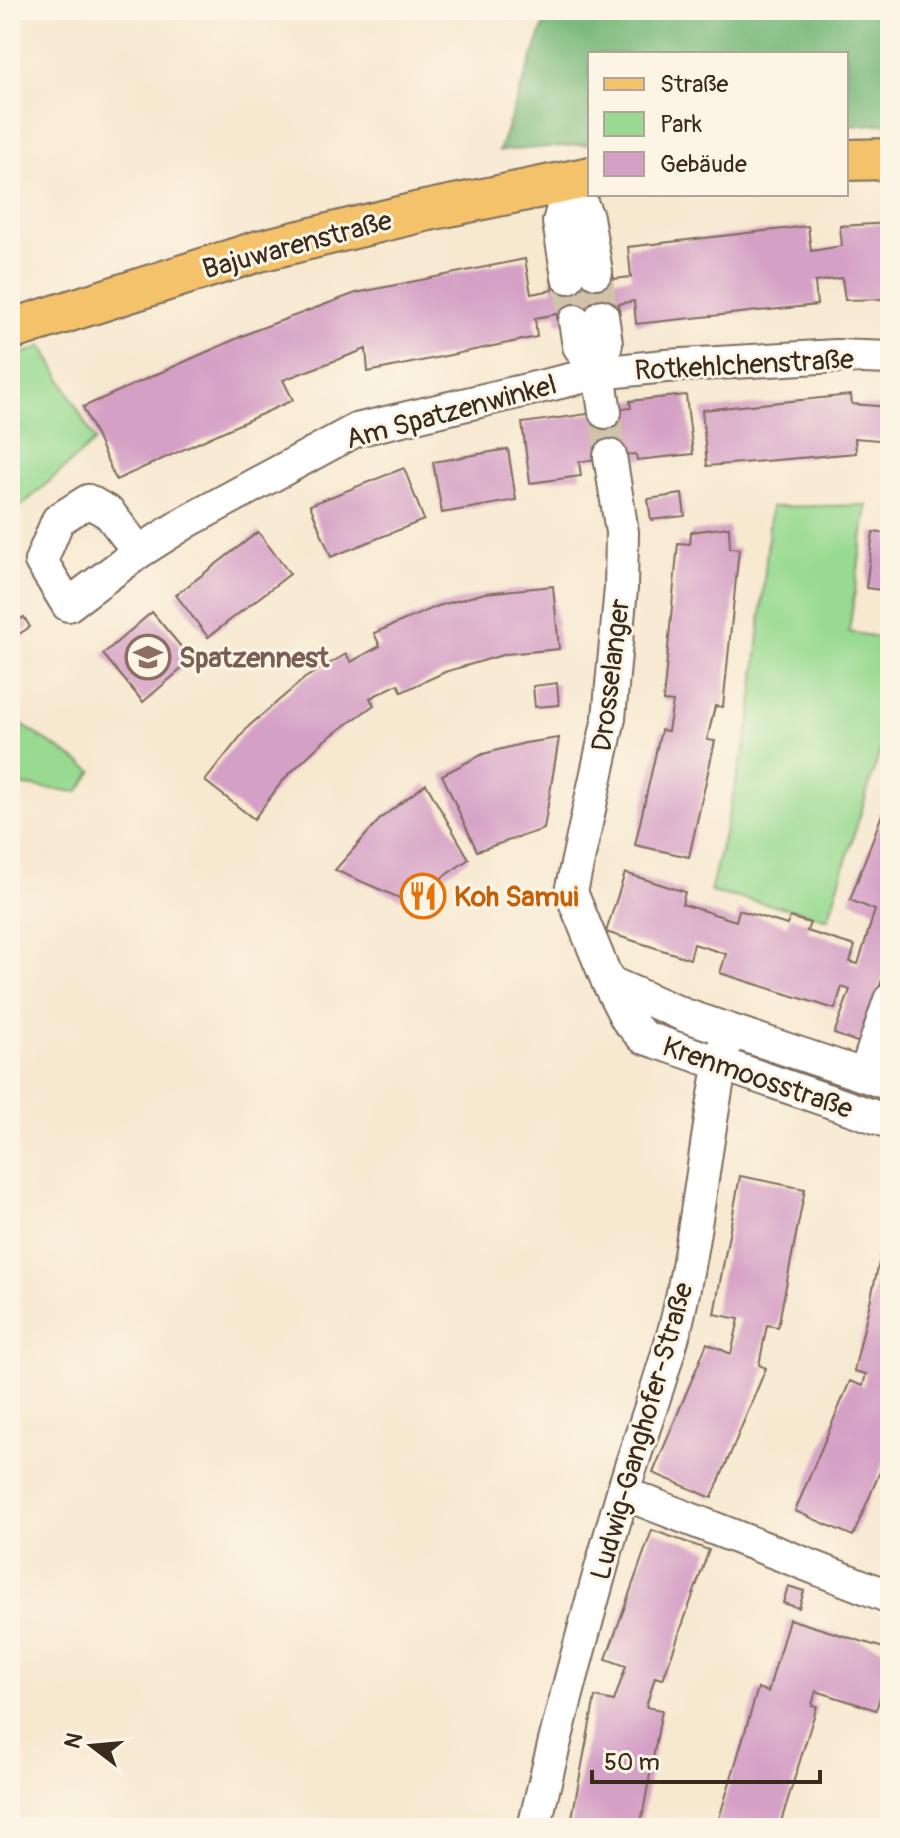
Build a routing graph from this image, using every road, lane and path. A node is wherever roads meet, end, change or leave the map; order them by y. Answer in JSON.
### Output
{"nodes":[{"id":1,"x":890,"y":159,"type":"edge"},
{"id":2,"x":848,"y":160,"type":"edge"},
{"id":3,"x":581,"y":178,"type":"edge"},
{"id":4,"x":582,"y":274,"type":"tunnel mouth"},
{"id":5,"x":588,"y":318,"type":"tunnel mouth"},
{"id":6,"x":10,"y":330,"type":"edge"},
{"id":7,"x":890,"y":358,"type":"edge"},
{"id":8,"x":599,"y":373,"type":"junction"},
{"id":9,"x":605,"y":412,"type":"tunnel mouth"},
{"id":10,"x":610,"y":456,"type":"tunnel mouth"},
{"id":11,"x":139,"y":552,"type":"dead end"},
{"id":12,"x":571,"y":892,"type":"joint"},
{"id":13,"x":608,"y":982,"type":"junction"},
{"id":14,"x":890,"y":1000,"type":"edge"},
{"id":15,"x":728,"y":1030,"type":"junction"},
{"id":16,"x":720,"y":1065,"type":"junction"},
{"id":17,"x":877,"y":1079,"type":"edge"},
{"id":18,"x":890,"y":1122,"type":"edge"},
{"id":19,"x":623,"y":1493,"type":"junction"},
{"id":20,"x":890,"y":1597,"type":"edge"},
{"id":21,"x":534,"y":1828,"type":"edge"}],
"edges":[{"from":1,"to":2,"type":"main road"},
{"from":3,"to":4,"type":"street"},
{"from":3,"to":6,"type":"main road","name":"Bajuwarenstraße"},
{"from":5,"to":8,"type":"street"},
{"from":7,"to":8,"type":"street","name":"Rotkehlchenstraße"},
{"from":8,"to":9,"type":"street"},
{"from":8,"to":11,"type":"street","name":"Am Spatzenwinkel"},
{"from":10,"to":12,"type":"street","name":"Drosselanger"},
{"from":12,"to":13,"type":"street","name":"Krenmoosstraße"},
{"from":13,"to":15,"type":"street","name":"Krenmoosstraße"},
{"from":13,"to":16,"type":"street","name":"Krenmoosstraße"},
{"from":14,"to":17,"type":"street"},
{"from":15,"to":16,"type":"street","name":"Ludwig-Ganghofer-Straße"},
{"from":15,"to":17,"type":"street","name":"Krenmoosstraße"},
{"from":16,"to":18,"type":"street","name":"Krenmoosstraße"},
{"from":16,"to":19,"type":"street","name":"Ludwig-Ganghofer-Straße"},
{"from":19,"to":20,"type":"street"},
{"from":19,"to":21,"type":"street","name":"Ludwig-Ganghofer-Straße"}]}
